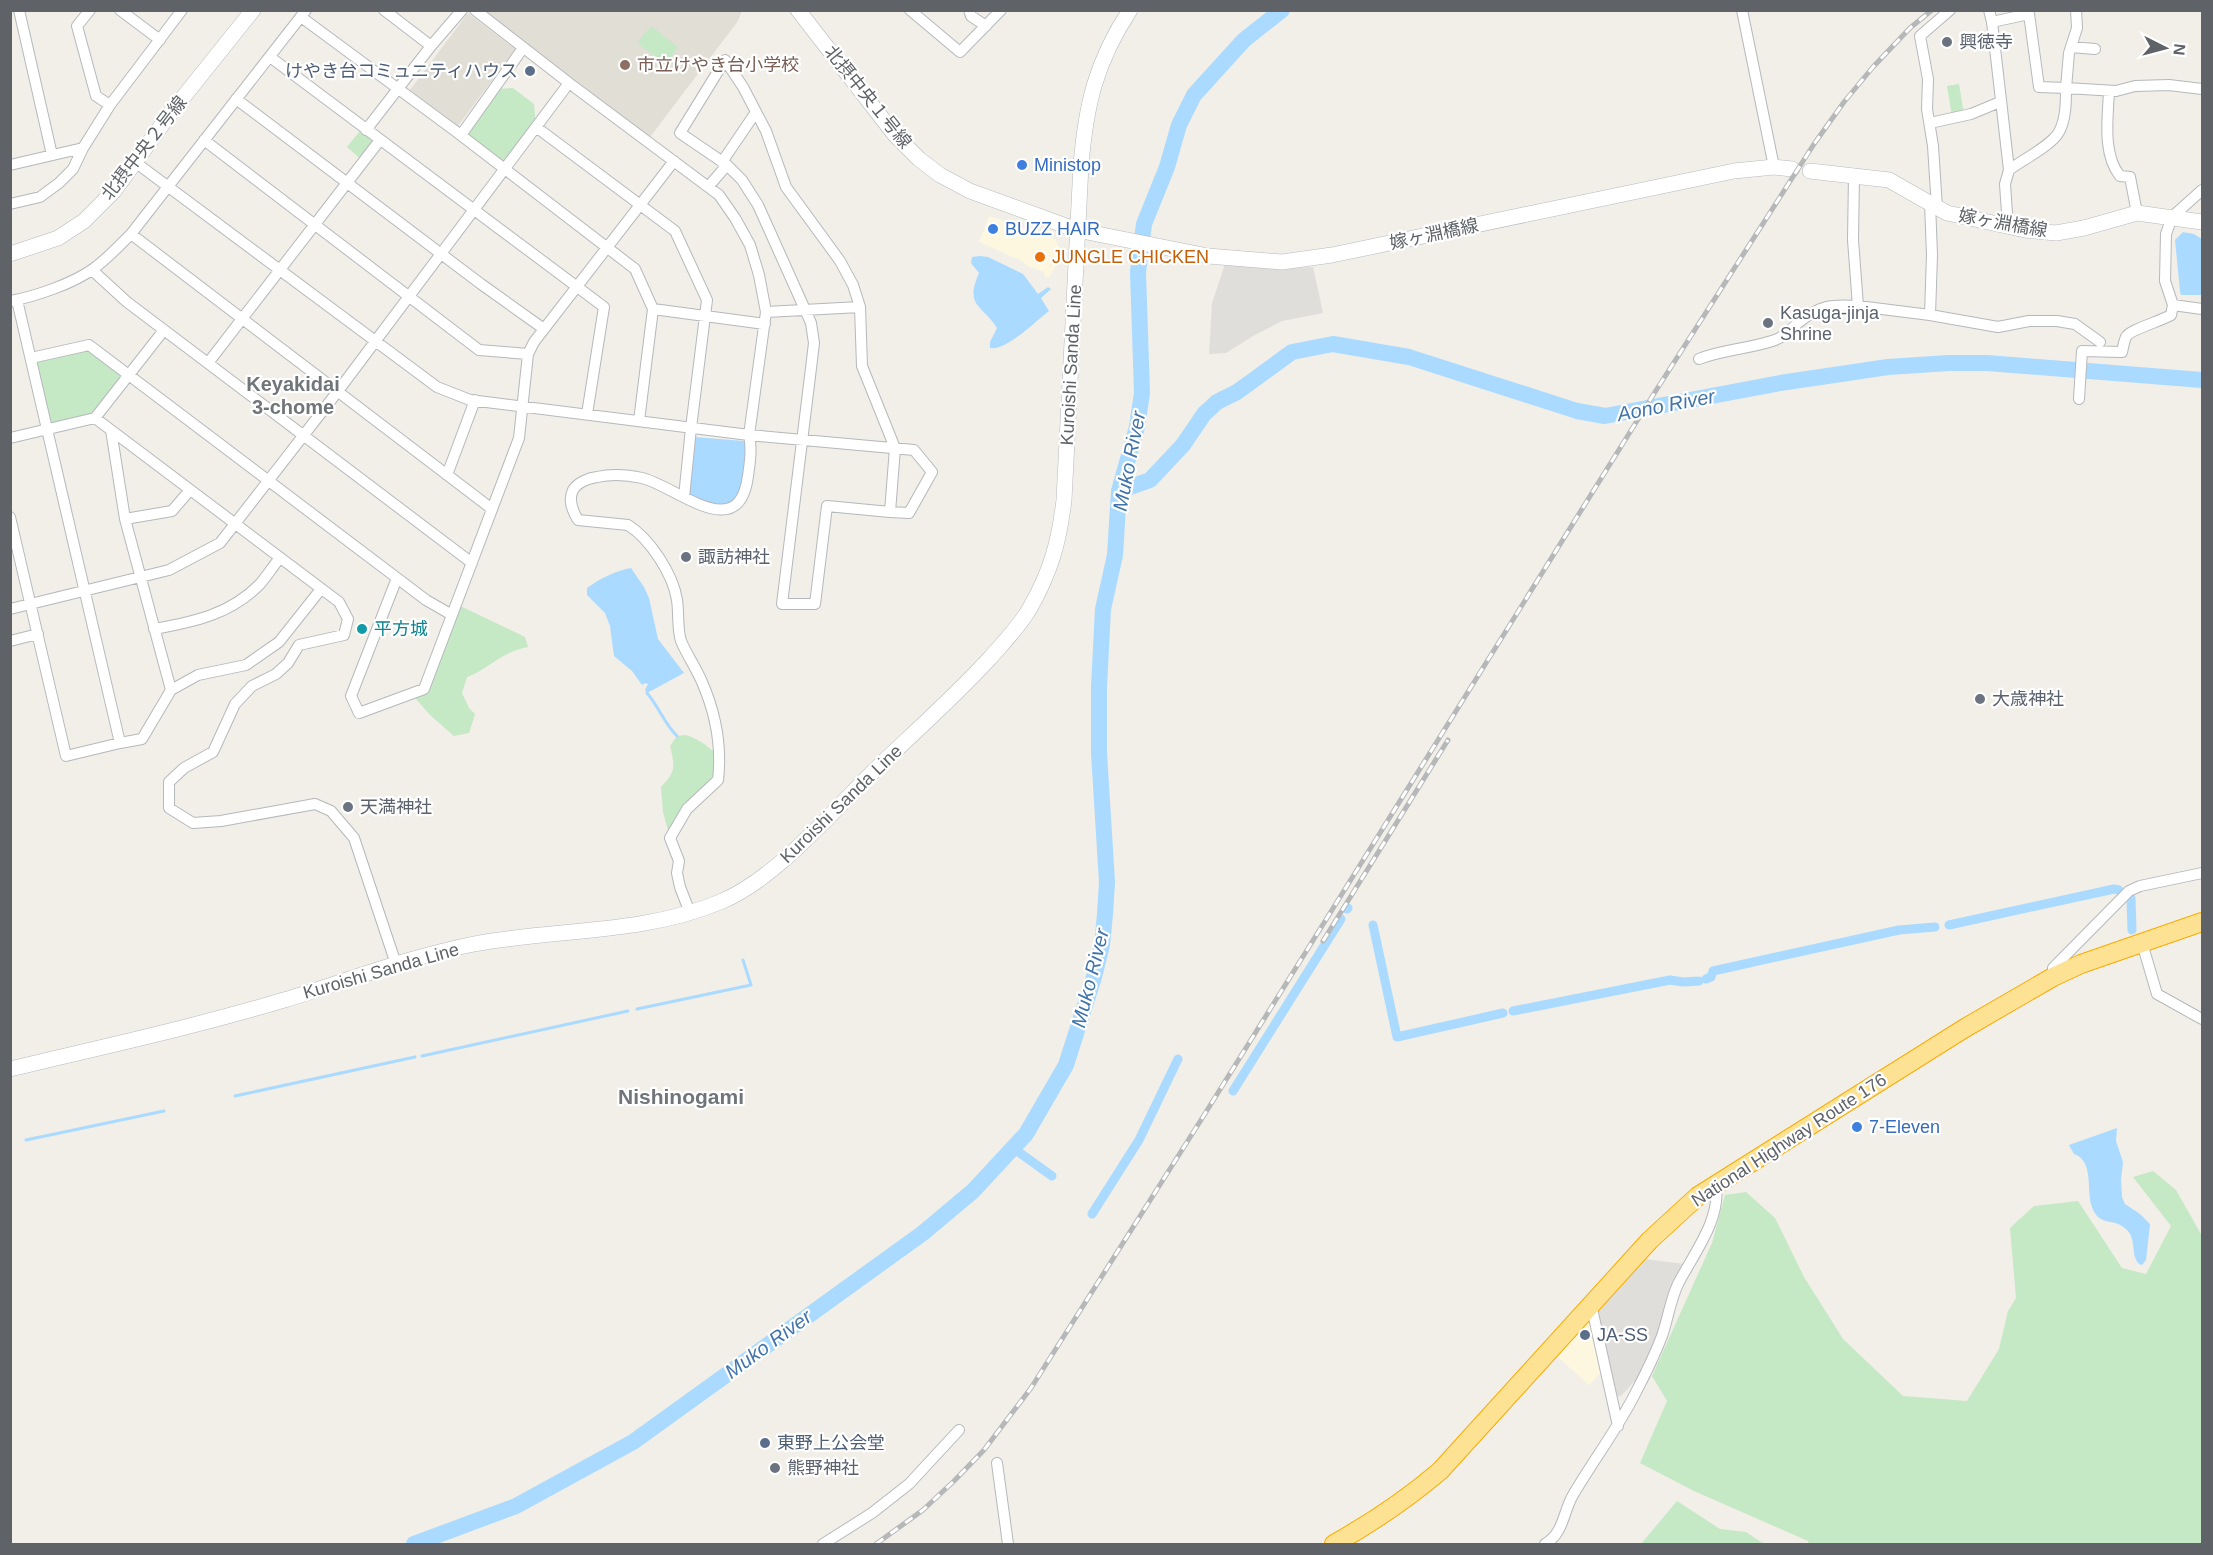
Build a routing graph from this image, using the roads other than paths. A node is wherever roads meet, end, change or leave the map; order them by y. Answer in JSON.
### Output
{"nodes":[{"id":1,"x":19,"y":10,"type":"edge"},
{"id":2,"x":90,"y":10,"type":"edge"},
{"id":3,"x":120,"y":10,"type":"edge"},
{"id":4,"x":182,"y":10,"type":"edge"},
{"id":5,"x":253,"y":10,"type":"edge"},
{"id":6,"x":384,"y":10,"type":"edge"},
{"id":7,"x":462,"y":10,"type":"edge"},
{"id":8,"x":475,"y":10,"type":"edge"},
{"id":9,"x":798,"y":10,"type":"edge"},
{"id":10,"x":910,"y":10,"type":"edge"},
{"id":11,"x":929,"y":10,"type":"edge"},
{"id":12,"x":969,"y":10,"type":"edge"},
{"id":13,"x":1001,"y":10,"type":"edge"},
{"id":14,"x":1130,"y":10,"type":"edge"},
{"id":15,"x":1742,"y":10,"type":"edge"},
{"id":16,"x":1950,"y":10,"type":"edge"},
{"id":17,"x":1989,"y":10,"type":"edge"},
{"id":18,"x":2076,"y":10,"type":"edge"},
{"id":19,"x":303,"y":14,"type":"edge"},
{"id":20,"x":921,"y":19,"type":"junction"},
{"id":21,"x":1992,"y":22,"type":"junction"},
{"id":22,"x":986,"y":26,"type":"junction"},
{"id":23,"x":160,"y":40,"type":"junction"},
{"id":24,"x":431,"y":46,"type":"junction"},
{"id":25,"x":2071,"y":47,"type":"junction"},
{"id":26,"x":523,"y":48,"type":"junction"},
{"id":27,"x":2095,"y":49,"type":"dead end"},
{"id":28,"x":270,"y":57,"type":"junction"},
{"id":29,"x":569,"y":83,"type":"junction"},
{"id":30,"x":2066,"y":88,"type":"junction"},
{"id":31,"x":398,"y":89,"type":"junction"},
{"id":32,"x":2202,"y":89,"type":"edge"},
{"id":33,"x":2109,"y":91,"type":"junction"},
{"id":34,"x":236,"y":99,"type":"junction"},
{"id":35,"x":2000,"y":102,"type":"junction"},
{"id":36,"x":110,"y":105,"type":"junction"},
{"id":37,"x":756,"y":112,"type":"junction"},
{"id":38,"x":1930,"y":123,"type":"junction"},
{"id":39,"x":536,"y":127,"type":"junction"},
{"id":40,"x":366,"y":130,"type":"junction"},
{"id":41,"x":461,"y":135,"type":"junction"},
{"id":42,"x":204,"y":140,"type":"junction"},
{"id":43,"x":380,"y":140,"type":"junction"},
{"id":44,"x":83,"y":148,"type":"junction"},
{"id":45,"x":52,"y":155,"type":"junction"},
{"id":46,"x":674,"y":161,"type":"junction"},
{"id":47,"x":135,"y":162,"type":"junction"},
{"id":48,"x":725,"y":164,"type":"junction"},
{"id":49,"x":10,"y":165,"type":"edge"},
{"id":50,"x":1774,"y":167,"type":"junction"},
{"id":51,"x":505,"y":169,"type":"junction"},
{"id":52,"x":1792,"y":169,"type":"dead end"},
{"id":53,"x":2009,"y":170,"type":"junction"},
{"id":54,"x":1810,"y":171,"type":"dead end"},
{"id":55,"x":1854,"y":175,"type":"junction"},
{"id":56,"x":347,"y":183,"type":"junction"},
{"id":57,"x":168,"y":187,"type":"junction"},
{"id":58,"x":708,"y":187,"type":"junction"},
{"id":59,"x":2202,"y":190,"type":"edge"},
{"id":60,"x":10,"y":204,"type":"edge"},
{"id":61,"x":640,"y":205,"type":"junction"},
{"id":62,"x":1933,"y":206,"type":"junction"},
{"id":63,"x":474,"y":210,"type":"junction"},
{"id":64,"x":2137,"y":213,"type":"junction"},
{"id":65,"x":2172,"y":217,"type":"junction"},
{"id":66,"x":2202,"y":222,"type":"edge"},
{"id":67,"x":315,"y":225,"type":"junction"},
{"id":68,"x":2008,"y":227,"type":"junction"},
{"id":69,"x":1084,"y":231,"type":"junction"},
{"id":70,"x":131,"y":234,"type":"junction"},
{"id":71,"x":608,"y":247,"type":"junction"},
{"id":72,"x":441,"y":254,"type":"junction"},
{"id":73,"x":10,"y":255,"type":"edge"},
{"id":74,"x":92,"y":270,"type":"junction"},
{"id":75,"x":280,"y":270,"type":"junction"},
{"id":76,"x":577,"y":287,"type":"junction"},
{"id":77,"x":409,"y":296,"type":"junction"},
{"id":78,"x":14,"y":300,"type":"edge"},
{"id":79,"x":2173,"y":305,"type":"junction"},
{"id":80,"x":1858,"y":306,"type":"junction"},
{"id":81,"x":860,"y":307,"type":"junction"},
{"id":82,"x":653,"y":309,"type":"junction"},
{"id":83,"x":2202,"y":309,"type":"edge"},
{"id":84,"x":806,"y":310,"type":"junction"},
{"id":85,"x":766,"y":312,"type":"junction"},
{"id":86,"x":705,"y":315,"type":"junction"},
{"id":87,"x":1930,"y":315,"type":"junction"},
{"id":88,"x":242,"y":319,"type":"junction"},
{"id":89,"x":765,"y":324,"type":"junction"},
{"id":90,"x":544,"y":329,"type":"junction"},
{"id":91,"x":164,"y":330,"type":"junction"},
{"id":92,"x":375,"y":341,"type":"junction"},
{"id":93,"x":2100,"y":342,"type":"dead end"},
{"id":94,"x":528,"y":354,"type":"junction"},
{"id":95,"x":31,"y":358,"type":"junction"},
{"id":96,"x":1699,"y":359,"type":"dead end"},
{"id":97,"x":208,"y":363,"type":"junction"},
{"id":98,"x":128,"y":375,"type":"junction"},
{"id":99,"x":338,"y":391,"type":"junction"},
{"id":100,"x":2079,"y":399,"type":"dead end"},
{"id":101,"x":475,"y":400,"type":"junction"},
{"id":102,"x":523,"y":406,"type":"junction"},
{"id":103,"x":587,"y":414,"type":"junction"},
{"id":104,"x":95,"y":418,"type":"junction"},
{"id":105,"x":639,"y":421,"type":"junction"},
{"id":106,"x":691,"y":428,"type":"junction"},
{"id":107,"x":48,"y":429,"type":"junction"},
{"id":108,"x":111,"y":430,"type":"junction"},
{"id":109,"x":304,"y":435,"type":"junction"},
{"id":110,"x":750,"y":435,"type":"junction"},
{"id":111,"x":10,"y":438,"type":"edge"},
{"id":112,"x":802,"y":439,"type":"junction"},
{"id":113,"x":895,"y":448,"type":"junction"},
{"id":114,"x":447,"y":475,"type":"junction"},
{"id":115,"x":268,"y":481,"type":"junction"},
{"id":116,"x":190,"y":490,"type":"junction"},
{"id":117,"x":684,"y":496,"type":"junction"},
{"id":118,"x":492,"y":509,"type":"junction"},
{"id":119,"x":890,"y":512,"type":"junction"},
{"id":120,"x":10,"y":517,"type":"edge"},
{"id":121,"x":125,"y":519,"type":"junction"},
{"id":122,"x":235,"y":523,"type":"junction"},
{"id":123,"x":280,"y":558,"type":"junction"},
{"id":124,"x":472,"y":562,"type":"junction"},
{"id":125,"x":140,"y":577,"type":"junction"},
{"id":126,"x":397,"y":578,"type":"junction"},
{"id":127,"x":321,"y":589,"type":"junction"},
{"id":128,"x":85,"y":592,"type":"junction"},
{"id":129,"x":31,"y":604,"type":"junction"},
{"id":130,"x":10,"y":609,"type":"edge"},
{"id":131,"x":452,"y":615,"type":"junction"},
{"id":132,"x":154,"y":629,"type":"junction"},
{"id":133,"x":38,"y":634,"type":"junction"},
{"id":134,"x":10,"y":641,"type":"edge"},
{"id":135,"x":171,"y":690,"type":"junction"},
{"id":136,"x":120,"y":743,"type":"junction"},
{"id":137,"x":2202,"y":873,"type":"edge"},
{"id":138,"x":690,"y":913,"type":"junction"},
{"id":139,"x":2202,"y":922,"type":"edge"},
{"id":140,"x":2142,"y":943,"type":"junction"},
{"id":141,"x":396,"y":964,"type":"junction"},
{"id":142,"x":2053,"y":977,"type":"junction"},
{"id":143,"x":2202,"y":1019,"type":"edge"},
{"id":144,"x":10,"y":1069,"type":"edge"},
{"id":145,"x":1716,"y":1184,"type":"junction"},
{"id":146,"x":1592,"y":1304,"type":"junction"},
{"id":147,"x":1618,"y":1426,"type":"junction"},
{"id":148,"x":959,"y":1430,"type":"dead end"},
{"id":149,"x":997,"y":1463,"type":"dead end"},
{"id":150,"x":823,"y":1545,"type":"edge"},
{"id":151,"x":1008,"y":1545,"type":"edge"},
{"id":152,"x":1334,"y":1545,"type":"edge"},
{"id":153,"x":1545,"y":1545,"type":"edge"}],
"edges":[{"from":1,"to":45,"type":"street"},
{"from":2,"to":36,"type":"street"},
{"from":3,"to":23,"type":"street"},
{"from":4,"to":23,"type":"street"},
{"from":5,"to":47,"type":"street","name":"北摂中央２号線"},
{"from":6,"to":24,"type":"street"},
{"from":7,"to":24,"type":"street"},
{"from":8,"to":26,"type":"street"},
{"from":9,"to":69,"type":"street","name":"北摂中央１号線"},
{"from":10,"to":20,"type":"street"},
{"from":11,"to":20,"type":"street"},
{"from":12,"to":22,"type":"street"},
{"from":13,"to":22,"type":"street"},
{"from":14,"to":69,"type":"street","name":"Kuroishi Sanda Line"},
{"from":15,"to":50,"type":"street"},
{"from":16,"to":38,"type":"street"},
{"from":17,"to":21,"type":"street"},
{"from":18,"to":25,"type":"street"},
{"from":19,"to":28,"type":"street"},
{"from":19,"to":31,"type":"street"},
{"from":20,"to":22,"type":"street"},
{"from":21,"to":30,"type":"street"},
{"from":21,"to":35,"type":"street"},
{"from":23,"to":36,"type":"street"},
{"from":24,"to":31,"type":"street"},
{"from":25,"to":27,"type":"street"},
{"from":25,"to":30,"type":"street"},
{"from":26,"to":29,"type":"street"},
{"from":26,"to":41,"type":"street"},
{"from":28,"to":34,"type":"street"},
{"from":28,"to":40,"type":"street"},
{"from":29,"to":39,"type":"street"},
{"from":29,"to":46,"type":"street"},
{"from":30,"to":33,"type":"street"},
{"from":30,"to":53,"type":"street"},
{"from":31,"to":40,"type":"street"},
{"from":31,"to":41,"type":"street"},
{"from":32,"to":33,"type":"street"},
{"from":33,"to":64,"type":"street"},
{"from":34,"to":42,"type":"street"},
{"from":34,"to":56,"type":"street"},
{"from":35,"to":38,"type":"street"},
{"from":35,"to":53,"type":"street"},
{"from":36,"to":44,"type":"street"},
{"from":37,"to":48,"type":"street"},
{"from":37,"to":48,"type":"street"},
{"from":37,"to":81,"type":"street"},
{"from":38,"to":62,"type":"street"},
{"from":39,"to":51,"type":"street"},
{"from":39,"to":61,"type":"street"},
{"from":40,"to":43,"type":"street"},
{"from":41,"to":51,"type":"street"},
{"from":42,"to":57,"type":"street"},
{"from":42,"to":67,"type":"street"},
{"from":43,"to":56,"type":"street"},
{"from":43,"to":63,"type":"street"},
{"from":44,"to":45,"type":"street"},
{"from":44,"to":60,"type":"street"},
{"from":45,"to":49,"type":"street"},
{"from":46,"to":58,"type":"street"},
{"from":46,"to":61,"type":"street"},
{"from":47,"to":57,"type":"street"},
{"from":47,"to":73,"type":"street","name":"北摂中央２号線"},
{"from":48,"to":58,"type":"street"},
{"from":48,"to":84,"type":"street"},
{"from":50,"to":52,"type":"street","name":"嫁ヶ淵橋線"},
{"from":50,"to":69,"type":"street","name":"嫁ヶ淵橋線"},
{"from":51,"to":63,"type":"street"},
{"from":51,"to":71,"type":"street"},
{"from":53,"to":68,"type":"street"},
{"from":54,"to":55,"type":"street","name":"嫁ヶ淵橋線"},
{"from":55,"to":62,"type":"street","name":"嫁ヶ淵橋線"},
{"from":55,"to":80,"type":"street"},
{"from":56,"to":67,"type":"street"},
{"from":56,"to":72,"type":"street"},
{"from":57,"to":70,"type":"street"},
{"from":57,"to":75,"type":"street"},
{"from":58,"to":85,"type":"street"},
{"from":59,"to":65,"type":"street"},
{"from":61,"to":71,"type":"street"},
{"from":61,"to":86,"type":"street"},
{"from":62,"to":68,"type":"street","name":"嫁ヶ淵橋線"},
{"from":62,"to":87,"type":"street"},
{"from":63,"to":72,"type":"street"},
{"from":63,"to":76,"type":"street"},
{"from":64,"to":65,"type":"street","name":"嫁ヶ淵橋線"},
{"from":64,"to":68,"type":"street","name":"嫁ヶ淵橋線"},
{"from":65,"to":66,"type":"street","name":"嫁ヶ淵橋線"},
{"from":65,"to":79,"type":"street"},
{"from":67,"to":75,"type":"street"},
{"from":67,"to":77,"type":"street"},
{"from":69,"to":138,"type":"street","name":"Kuroishi Sanda Line"},
{"from":70,"to":74,"type":"street"},
{"from":70,"to":88,"type":"street"},
{"from":71,"to":76,"type":"street"},
{"from":71,"to":82,"type":"street"},
{"from":72,"to":77,"type":"street"},
{"from":72,"to":90,"type":"street"},
{"from":74,"to":78,"type":"street"},
{"from":74,"to":91,"type":"street"},
{"from":75,"to":88,"type":"street"},
{"from":75,"to":92,"type":"street"},
{"from":76,"to":90,"type":"street"},
{"from":76,"to":103,"type":"street"},
{"from":77,"to":92,"type":"street"},
{"from":77,"to":94,"type":"street"},
{"from":78,"to":95,"type":"street"},
{"from":79,"to":83,"type":"street"},
{"from":79,"to":100,"type":"street"},
{"from":80,"to":87,"type":"street"},
{"from":80,"to":96,"type":"street"},
{"from":81,"to":84,"type":"street"},
{"from":81,"to":113,"type":"street"},
{"from":82,"to":86,"type":"street"},
{"from":82,"to":105,"type":"street"},
{"from":84,"to":85,"type":"street"},
{"from":84,"to":112,"type":"street"},
{"from":85,"to":89,"type":"street"},
{"from":86,"to":89,"type":"street"},
{"from":86,"to":106,"type":"street"},
{"from":87,"to":93,"type":"street"},
{"from":88,"to":97,"type":"street"},
{"from":88,"to":99,"type":"street"},
{"from":89,"to":110,"type":"street"},
{"from":90,"to":94,"type":"street"},
{"from":91,"to":97,"type":"street"},
{"from":91,"to":98,"type":"street"},
{"from":92,"to":99,"type":"street"},
{"from":92,"to":101,"type":"street"},
{"from":94,"to":102,"type":"street"},
{"from":95,"to":98,"type":"street"},
{"from":95,"to":107,"type":"street"},
{"from":97,"to":109,"type":"street"},
{"from":98,"to":104,"type":"street"},
{"from":98,"to":115,"type":"street"},
{"from":99,"to":109,"type":"street"},
{"from":99,"to":114,"type":"street"},
{"from":101,"to":102,"type":"street"},
{"from":101,"to":114,"type":"street"},
{"from":102,"to":103,"type":"street"},
{"from":102,"to":118,"type":"street"},
{"from":103,"to":105,"type":"street"},
{"from":104,"to":107,"type":"street"},
{"from":104,"to":108,"type":"street"},
{"from":105,"to":106,"type":"street"},
{"from":106,"to":110,"type":"street"},
{"from":106,"to":117,"type":"street"},
{"from":107,"to":111,"type":"street"},
{"from":107,"to":128,"type":"street"},
{"from":108,"to":116,"type":"street"},
{"from":108,"to":121,"type":"street"},
{"from":109,"to":115,"type":"street"},
{"from":109,"to":124,"type":"street"},
{"from":110,"to":112,"type":"street"},
{"from":110,"to":117,"type":"street"},
{"from":112,"to":113,"type":"street"},
{"from":112,"to":119,"type":"street"},
{"from":113,"to":119,"type":"street"},
{"from":113,"to":119,"type":"street"},
{"from":114,"to":118,"type":"street"},
{"from":115,"to":122,"type":"street"},
{"from":115,"to":126,"type":"street"},
{"from":116,"to":121,"type":"street"},
{"from":116,"to":122,"type":"street"},
{"from":117,"to":138,"type":"street"},
{"from":118,"to":124,"type":"street"},
{"from":120,"to":129,"type":"street"},
{"from":121,"to":125,"type":"street"},
{"from":122,"to":123,"type":"street"},
{"from":122,"to":125,"type":"street"},
{"from":123,"to":127,"type":"street"},
{"from":123,"to":132,"type":"street"},
{"from":124,"to":131,"type":"street"},
{"from":125,"to":128,"type":"street"},
{"from":125,"to":132,"type":"street"},
{"from":126,"to":131,"type":"street"},
{"from":126,"to":131,"type":"street"},
{"from":127,"to":135,"type":"street"},
{"from":127,"to":141,"type":"street"},
{"from":128,"to":129,"type":"street"},
{"from":128,"to":136,"type":"street"},
{"from":129,"to":130,"type":"street"},
{"from":129,"to":133,"type":"street"},
{"from":132,"to":135,"type":"street"},
{"from":133,"to":134,"type":"street"},
{"from":133,"to":136,"type":"street"},
{"from":135,"to":136,"type":"street"},
{"from":137,"to":142,"type":"street"},
{"from":138,"to":141,"type":"street","name":"Kuroishi Sanda Line"},
{"from":139,"to":140,"type":"highway","name":"National Highway Route 176"},
{"from":140,"to":142,"type":"highway","name":"National Highway Route 176"},
{"from":140,"to":143,"type":"street"},
{"from":141,"to":144,"type":"street","name":"Kuroishi Sanda Line"},
{"from":142,"to":145,"type":"highway","name":"National Highway Route 176"},
{"from":145,"to":146,"type":"highway","name":"National Highway Route 176"},
{"from":145,"to":147,"type":"street"},
{"from":146,"to":147,"type":"street"},
{"from":146,"to":152,"type":"highway","name":"National Highway Route 176"},
{"from":147,"to":153,"type":"street"},
{"from":148,"to":150,"type":"street"},
{"from":149,"to":151,"type":"street"}]}
